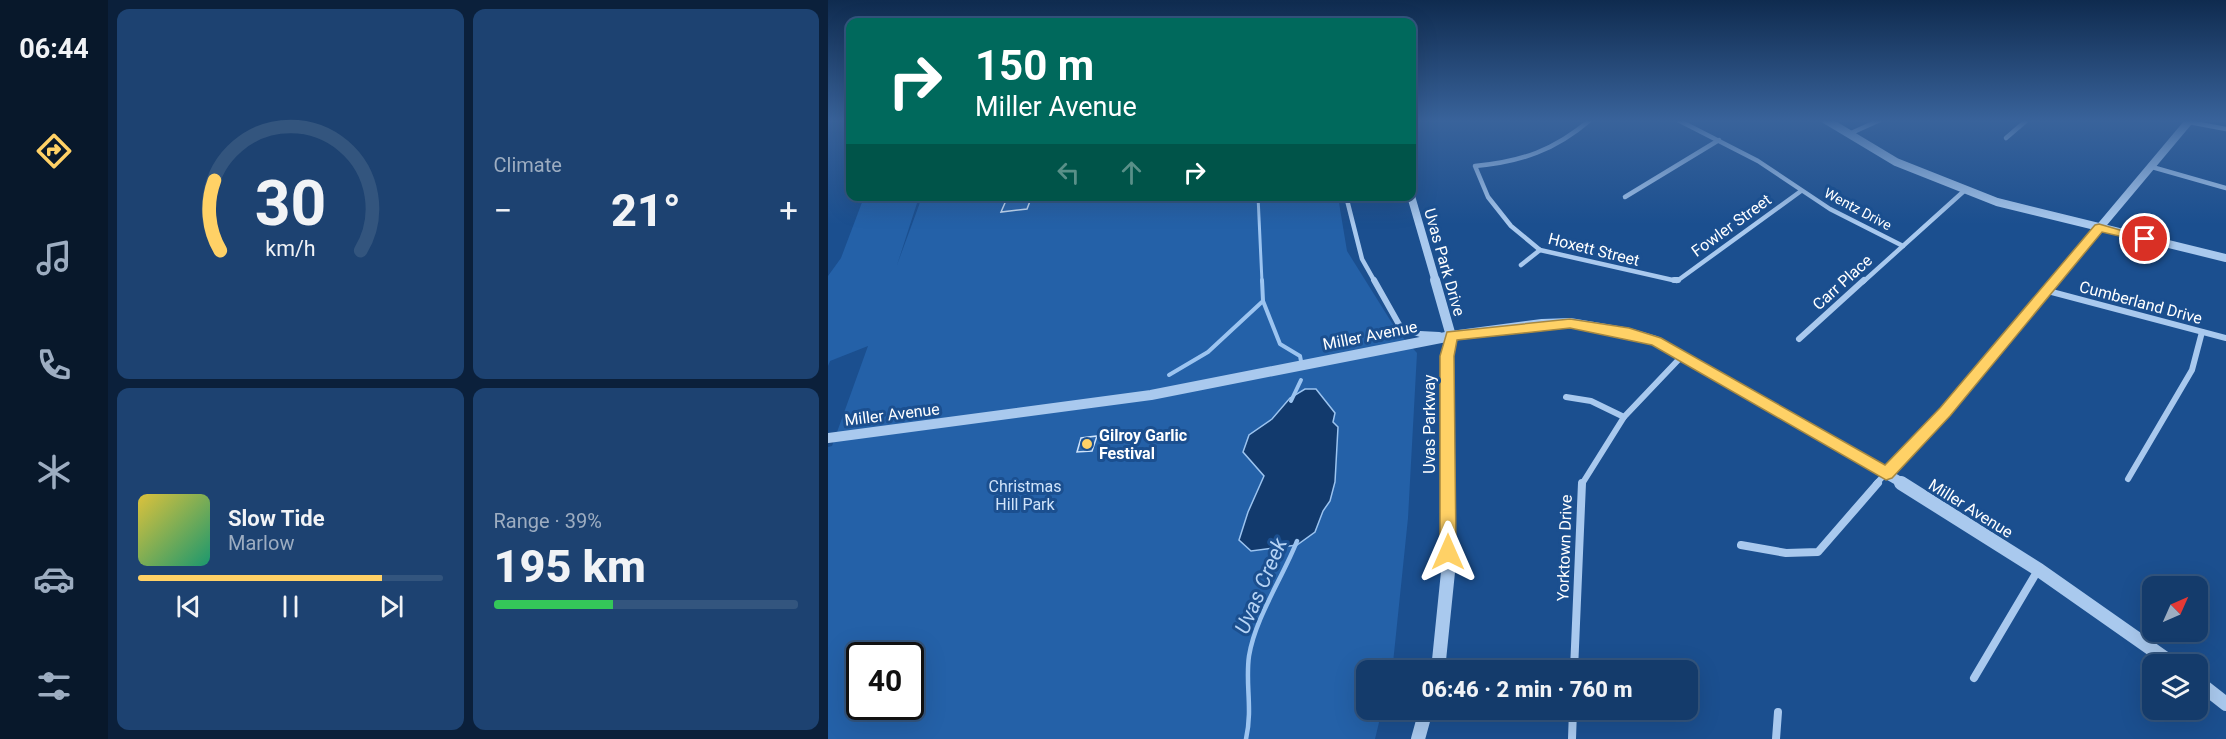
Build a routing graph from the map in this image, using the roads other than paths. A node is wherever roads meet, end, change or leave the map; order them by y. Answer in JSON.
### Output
{"nodes":[{"id":1,"x":1541,"y":154,"type":"edge"},
{"id":2,"x":1695,"y":154,"type":"edge"},
{"id":3,"x":1745,"y":154,"type":"edge"},
{"id":4,"x":1883,"y":154,"type":"edge"},
{"id":5,"x":2162,"y":154,"type":"edge"},
{"id":6,"x":2152,"y":167,"type":"junction"},
{"id":7,"x":2226,"y":188,"type":"edge"},
{"id":8,"x":1801,"y":190,"type":"junction"},
{"id":9,"x":1964,"y":191,"type":"junction"},
{"id":10,"x":1625,"y":197,"type":"dead end"},
{"id":11,"x":1347,"y":201,"type":"edge"},
{"id":12,"x":1412,"y":201,"type":"edge"},
{"id":13,"x":2099,"y":228,"type":"junction"},
{"id":14,"x":1903,"y":246,"type":"junction"},
{"id":15,"x":1540,"y":250,"type":"junction"},
{"id":16,"x":2226,"y":258,"type":"edge"},
{"id":17,"x":1521,"y":265,"type":"dead end"},
{"id":18,"x":1677,"y":282,"type":"joint"},
{"id":19,"x":2048,"y":291,"type":"junction"},
{"id":20,"x":2202,"y":332,"type":"junction"},
{"id":21,"x":1451,"y":336,"type":"junction"},
{"id":22,"x":2226,"y":338,"type":"edge"},
{"id":23,"x":1799,"y":339,"type":"dead end"},
{"id":24,"x":1683,"y":355,"type":"junction"},
{"id":25,"x":1566,"y":398,"type":"dead end"},
{"id":26,"x":1624,"y":417,"type":"junction"},
{"id":27,"x":828,"y":438,"type":"edge"},
{"id":28,"x":1886,"y":473,"type":"junction"},
{"id":29,"x":2128,"y":478,"type":"dead end"},
{"id":30,"x":1741,"y":545,"type":"dead end"},
{"id":31,"x":2039,"y":570,"type":"junction"},
{"id":32,"x":2159,"y":654,"type":"edge"},
{"id":33,"x":1439,"y":660,"type":"edge"},
{"id":34,"x":1574,"y":660,"type":"edge"},
{"id":35,"x":1974,"y":678,"type":"dead end"},
{"id":36,"x":2208,"y":690,"type":"edge"},
{"id":37,"x":2226,"y":704,"type":"edge"},
{"id":38,"x":1778,"y":712,"type":"dead end"},
{"id":39,"x":1423,"y":720,"type":"edge"},
{"id":40,"x":1573,"y":720,"type":"edge"},
{"id":41,"x":1418,"y":739,"type":"edge"},
{"id":42,"x":1572,"y":739,"type":"edge"},
{"id":43,"x":1776,"y":739,"type":"edge"}],
"edges":[{"from":1,"to":15,"type":"street","name":"Hoxett Street"},
{"from":2,"to":10,"type":"street"},
{"from":3,"to":8,"type":"street","name":"Wentz Drive"},
{"from":4,"to":9,"type":"street"},
{"from":5,"to":6,"type":"street"},
{"from":6,"to":7,"type":"street"},
{"from":6,"to":13,"type":"street"},
{"from":8,"to":14,"type":"street","name":"Wentz Drive"},
{"from":8,"to":18,"type":"street","name":"Fowler Street"},
{"from":9,"to":13,"type":"street"},
{"from":9,"to":14,"type":"street","name":"Carr Place"},
{"from":11,"to":21,"type":"street"},
{"from":12,"to":21,"type":"street","name":"Uvas Park Drive"},
{"from":13,"to":16,"type":"street"},
{"from":13,"to":19,"type":"street"},
{"from":14,"to":23,"type":"street","name":"Carr Place"},
{"from":15,"to":17,"type":"street"},
{"from":15,"to":18,"type":"street","name":"Hoxett Street"},
{"from":19,"to":20,"type":"street","name":"Cumberland Drive"},
{"from":19,"to":28,"type":"street"},
{"from":20,"to":22,"type":"street","name":"Cumberland Drive"},
{"from":20,"to":29,"type":"street"},
{"from":21,"to":24,"type":"street","name":"Miller Avenue"},
{"from":21,"to":27,"type":"street","name":"Miller Avenue"},
{"from":21,"to":33,"type":"street","name":"Uvas Parkway"},
{"from":24,"to":26,"type":"street","name":"Yorktown Drive"},
{"from":24,"to":28,"type":"street","name":"Miller Avenue"},
{"from":25,"to":26,"type":"street"},
{"from":26,"to":34,"type":"street","name":"Yorktown Drive"},
{"from":28,"to":30,"type":"street"},
{"from":28,"to":31,"type":"street","name":"Miller Avenue"},
{"from":31,"to":32,"type":"street","name":"Miller Avenue"},
{"from":31,"to":35,"type":"street"},
{"from":36,"to":37,"type":"street"},
{"from":38,"to":43,"type":"street"},
{"from":39,"to":41,"type":"street"},
{"from":40,"to":42,"type":"street"}]}
